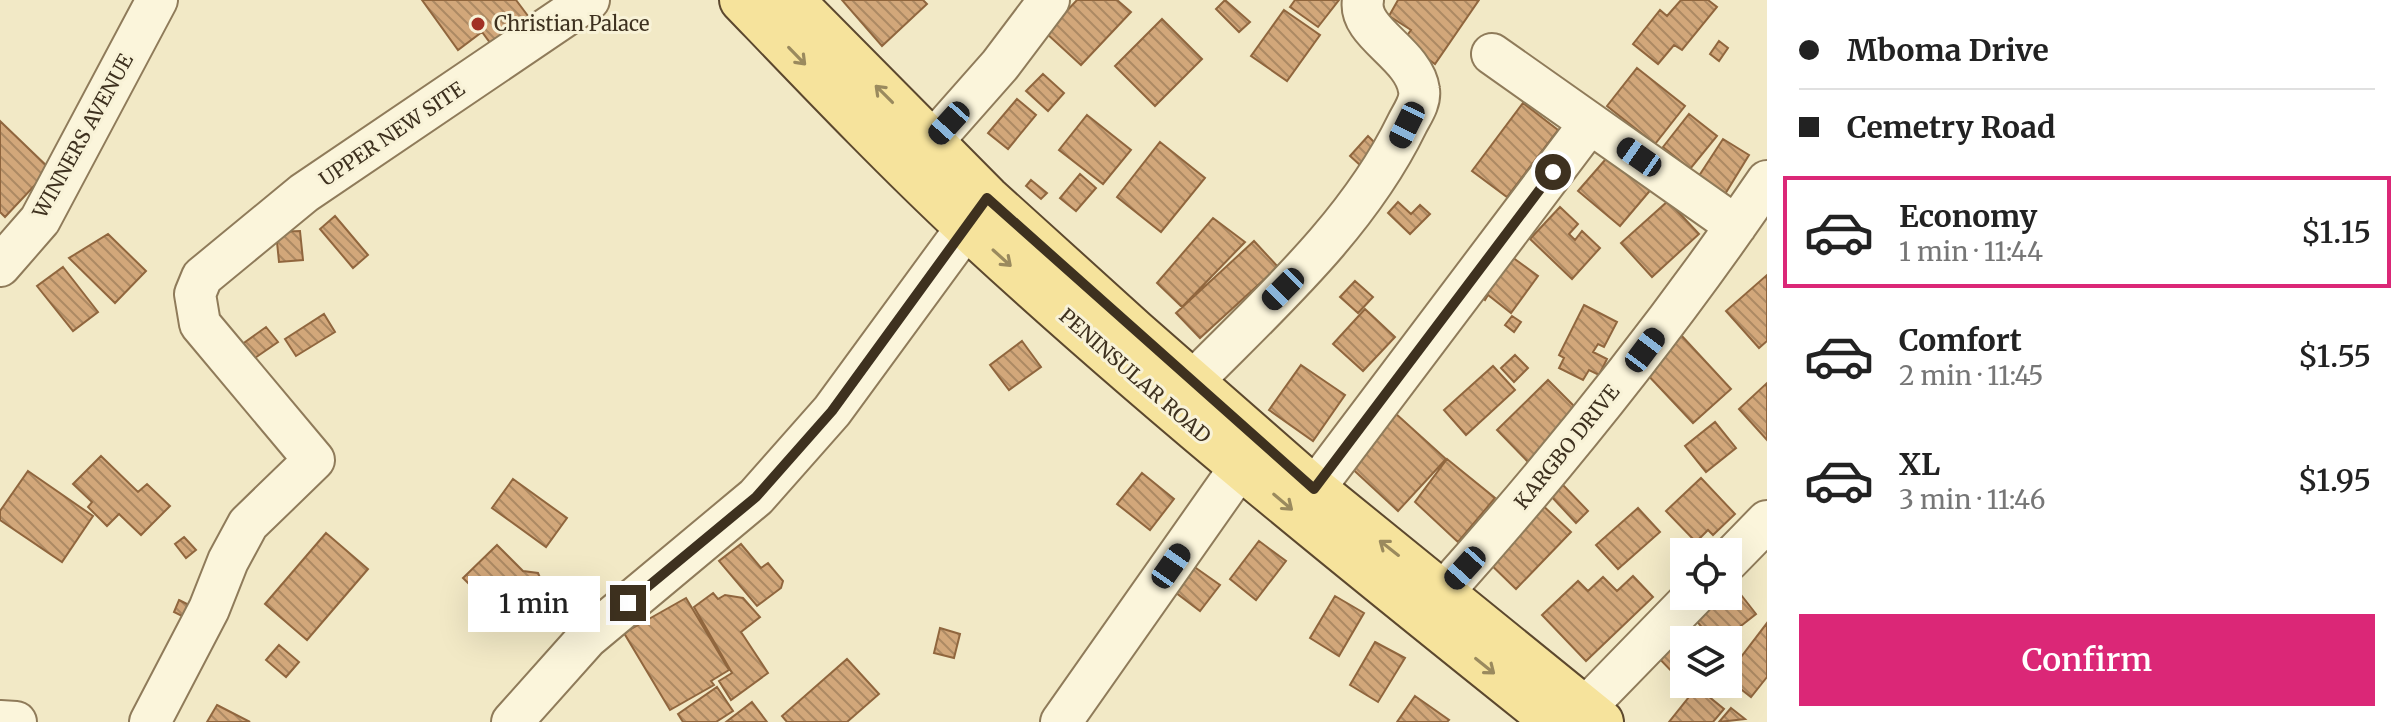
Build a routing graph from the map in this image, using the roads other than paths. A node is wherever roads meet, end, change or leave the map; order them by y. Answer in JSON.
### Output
{"nodes":[{"id":1,"x":157,"y":0,"type":"edge"},
{"id":2,"x":589,"y":0,"type":"edge"},
{"id":3,"x":742,"y":0,"type":"edge"},
{"id":4,"x":791,"y":0,"type":"edge"},
{"id":5,"x":1049,"y":0,"type":"edge"},
{"id":6,"x":1363,"y":0,"type":"edge"},
{"id":7,"x":1492,"y":54,"type":"dead end"},
{"id":8,"x":1590,"y":123,"type":"junction"},
{"id":9,"x":932,"y":142,"type":"junction"},
{"id":10,"x":1767,"y":181,"type":"edge"},
{"id":11,"x":976,"y":212,"type":"junction"},
{"id":12,"x":1736,"y":226,"type":"junction"},
{"id":13,"x":0,"y":266,"type":"edge"},
{"id":14,"x":1192,"y":382,"type":"junction"},
{"id":15,"x":1241,"y":466,"type":"junction"},
{"id":16,"x":1314,"y":489,"type":"junction"},
{"id":17,"x":1767,"y":521,"type":"edge"},
{"id":18,"x":1742,"y":547,"type":"edge"},
{"id":19,"x":1444,"y":591,"type":"junction"},
{"id":20,"x":1681,"y":610,"type":"edge"},
{"id":21,"x":1580,"y":718,"type":"edge"},
{"id":22,"x":0,"y":721,"type":"edge"},
{"id":23,"x":16,"y":722,"type":"edge"},
{"id":24,"x":150,"y":722,"type":"edge"},
{"id":25,"x":512,"y":722,"type":"edge"},
{"id":26,"x":1061,"y":722,"type":"edge"}],
"edges":[{"from":1,"to":13,"type":"street","name":"WINNERS AVENUE"},
{"from":2,"to":24,"type":"street","name":"UPPER NEW SITE"},
{"from":3,"to":11,"type":"main road","name":"PENINSULAR ROAD","one_way":true},
{"from":9,"to":4,"type":"main road","name":"PENINSULAR ROAD","one_way":true},
{"from":5,"to":9,"type":"street"},
{"from":6,"to":14,"type":"street"},
{"from":7,"to":8,"type":"street"},
{"from":8,"to":12,"type":"street"},
{"from":8,"to":16,"type":"street"},
{"from":9,"to":11,"type":"main road","name":"PENINSULAR ROAD"},
{"from":10,"to":12,"type":"street","name":"KARGBO DRIVE"},
{"from":11,"to":14,"type":"main road","name":"PENINSULAR ROAD"},
{"from":11,"to":15,"type":"main road","name":"PENINSULAR ROAD","one_way":true},
{"from":11,"to":25,"type":"street"},
{"from":12,"to":19,"type":"street","name":"KARGBO DRIVE"},
{"from":14,"to":16,"type":"main road","name":"PENINSULAR ROAD"},
{"from":15,"to":21,"type":"main road","name":"PENINSULAR ROAD","one_way":true},
{"from":15,"to":26,"type":"street"},
{"from":19,"to":16,"type":"main road","name":"PENINSULAR ROAD","one_way":true},
{"from":17,"to":18,"type":"street"},
{"from":19,"to":21,"type":"main road","name":"PENINSULAR ROAD"},
{"from":20,"to":21,"type":"street"},
{"from":22,"to":23,"type":"street"}]}
